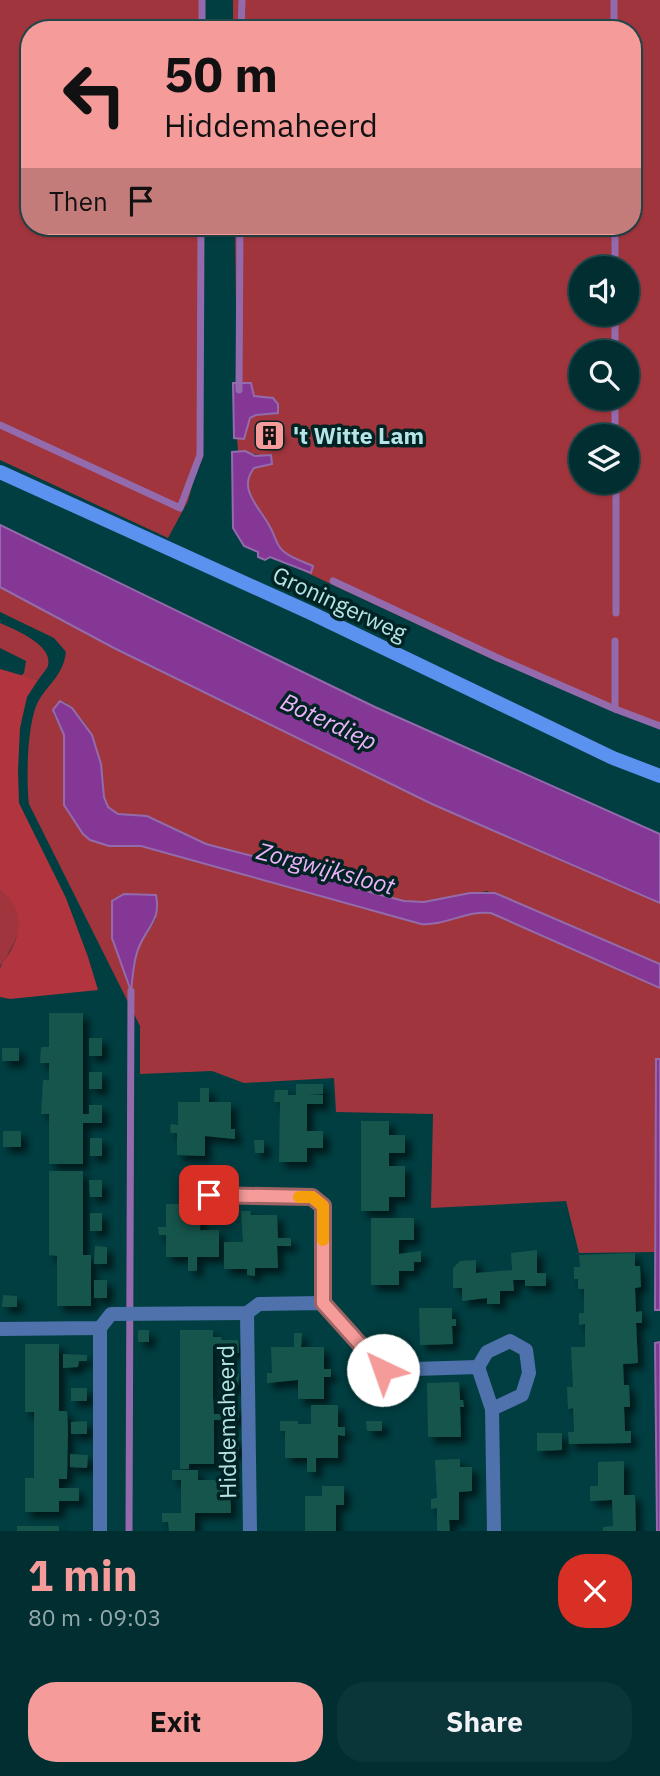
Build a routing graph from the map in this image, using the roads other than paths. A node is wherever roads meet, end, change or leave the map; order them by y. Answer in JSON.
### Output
{"nodes":[{"id":1,"x":0,"y":472,"type":"edge"},
{"id":2,"x":660,"y":776,"type":"edge"},
{"id":3,"x":209,"y":1195,"type":"dead end"},
{"id":4,"x":323,"y":1303,"type":"junction"},
{"id":5,"x":247,"y":1313,"type":"junction"},
{"id":6,"x":100,"y":1328,"type":"junction"},
{"id":7,"x":0,"y":1329,"type":"edge"},
{"id":8,"x":478,"y":1367,"type":"junction"},
{"id":9,"x":492,"y":1409,"type":"junction"},
{"id":10,"x":100,"y":1531,"type":"edge"},
{"id":11,"x":250,"y":1531,"type":"edge"},
{"id":12,"x":494,"y":1531,"type":"edge"}],
"edges":[{"from":1,"to":2,"type":"main road","name":"Groningerweg"},
{"from":3,"to":4,"type":"street"},
{"from":4,"to":5,"type":"street","name":"Hiddemaheerd"},
{"from":4,"to":8,"type":"street"},
{"from":5,"to":6,"type":"street","name":"Hiddemaheerd"},
{"from":5,"to":11,"type":"street","name":"Hiddemaheerd"},
{"from":6,"to":7,"type":"street"},
{"from":6,"to":10,"type":"street"},
{"from":8,"to":9,"type":"street"},
{"from":8,"to":9,"type":"street"},
{"from":9,"to":12,"type":"street"}]}
